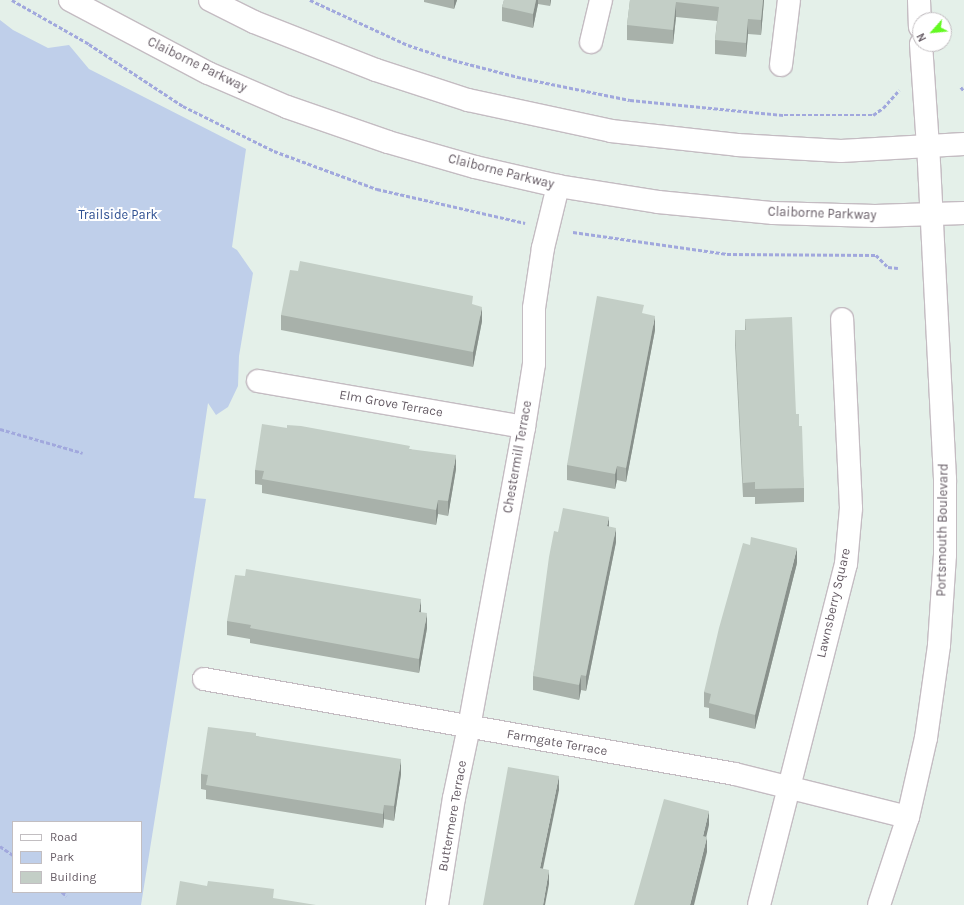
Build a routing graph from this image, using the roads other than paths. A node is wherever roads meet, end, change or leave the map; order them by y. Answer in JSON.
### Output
{"nodes":[{"id":1,"x":70,"y":0,"type":"edge"},
{"id":2,"x":210,"y":0,"type":"edge"},
{"id":3,"x":601,"y":0,"type":"edge"},
{"id":4,"x":789,"y":0,"type":"edge"},
{"id":5,"x":919,"y":0,"type":"edge"},
{"id":6,"x":919,"y":12,"type":"edge"},
{"id":7,"x":591,"y":42,"type":"dead end"},
{"id":8,"x":922,"y":52,"type":"edge"},
{"id":9,"x":781,"y":65,"type":"dead end"},
{"id":10,"x":964,"y":144,"type":"edge"},
{"id":11,"x":928,"y":148,"type":"junction"},
{"id":12,"x":558,"y":186,"type":"junction"},
{"id":13,"x":964,"y":213,"type":"edge"},
{"id":14,"x":932,"y":216,"type":"junction"},
{"id":15,"x":842,"y":320,"type":"dead end"},
{"id":16,"x":258,"y":381,"type":"dead end"},
{"id":17,"x":524,"y":427,"type":"junction"},
{"id":18,"x":204,"y":679,"type":"dead end"},
{"id":19,"x":469,"y":727,"type":"junction"},
{"id":20,"x":790,"y":787,"type":"junction"},
{"id":21,"x":908,"y":817,"type":"junction"},
{"id":22,"x":437,"y":905,"type":"edge"},
{"id":23,"x":759,"y":905,"type":"edge"},
{"id":24,"x":879,"y":905,"type":"edge"}],
"edges":[{"from":1,"to":12,"type":"street","name":"Claiborne Parkway"},
{"from":2,"to":11,"type":"street"},
{"from":3,"to":7,"type":"street"},
{"from":4,"to":9,"type":"street"},
{"from":5,"to":6,"type":"street"},
{"from":8,"to":11,"type":"street","name":"Portsmouth Boulevard"},
{"from":10,"to":11,"type":"street"},
{"from":11,"to":14,"type":"street","name":"Portsmouth Boulevard"},
{"from":12,"to":14,"type":"street","name":"Claiborne Parkway"},
{"from":12,"to":17,"type":"street","name":"Chestermill Terrace"},
{"from":13,"to":14,"type":"street","name":"Claiborne Parkway"},
{"from":14,"to":21,"type":"street","name":"Portsmouth Boulevard"},
{"from":15,"to":20,"type":"street","name":"Lawnsberry Square"},
{"from":16,"to":17,"type":"street","name":"Elm Grove Terrace"},
{"from":17,"to":19,"type":"street","name":"Chestermill Terrace"},
{"from":18,"to":19,"type":"street","name":"Farmgate Terrace"},
{"from":19,"to":20,"type":"street","name":"Farmgate Terrace"},
{"from":19,"to":22,"type":"street","name":"Buttermere Terrace"},
{"from":20,"to":21,"type":"street","name":"Farmgate Terrace"},
{"from":20,"to":23,"type":"street","name":"Lawnsberry Square"},
{"from":21,"to":24,"type":"street","name":"Portsmouth Boulevard"}]}
